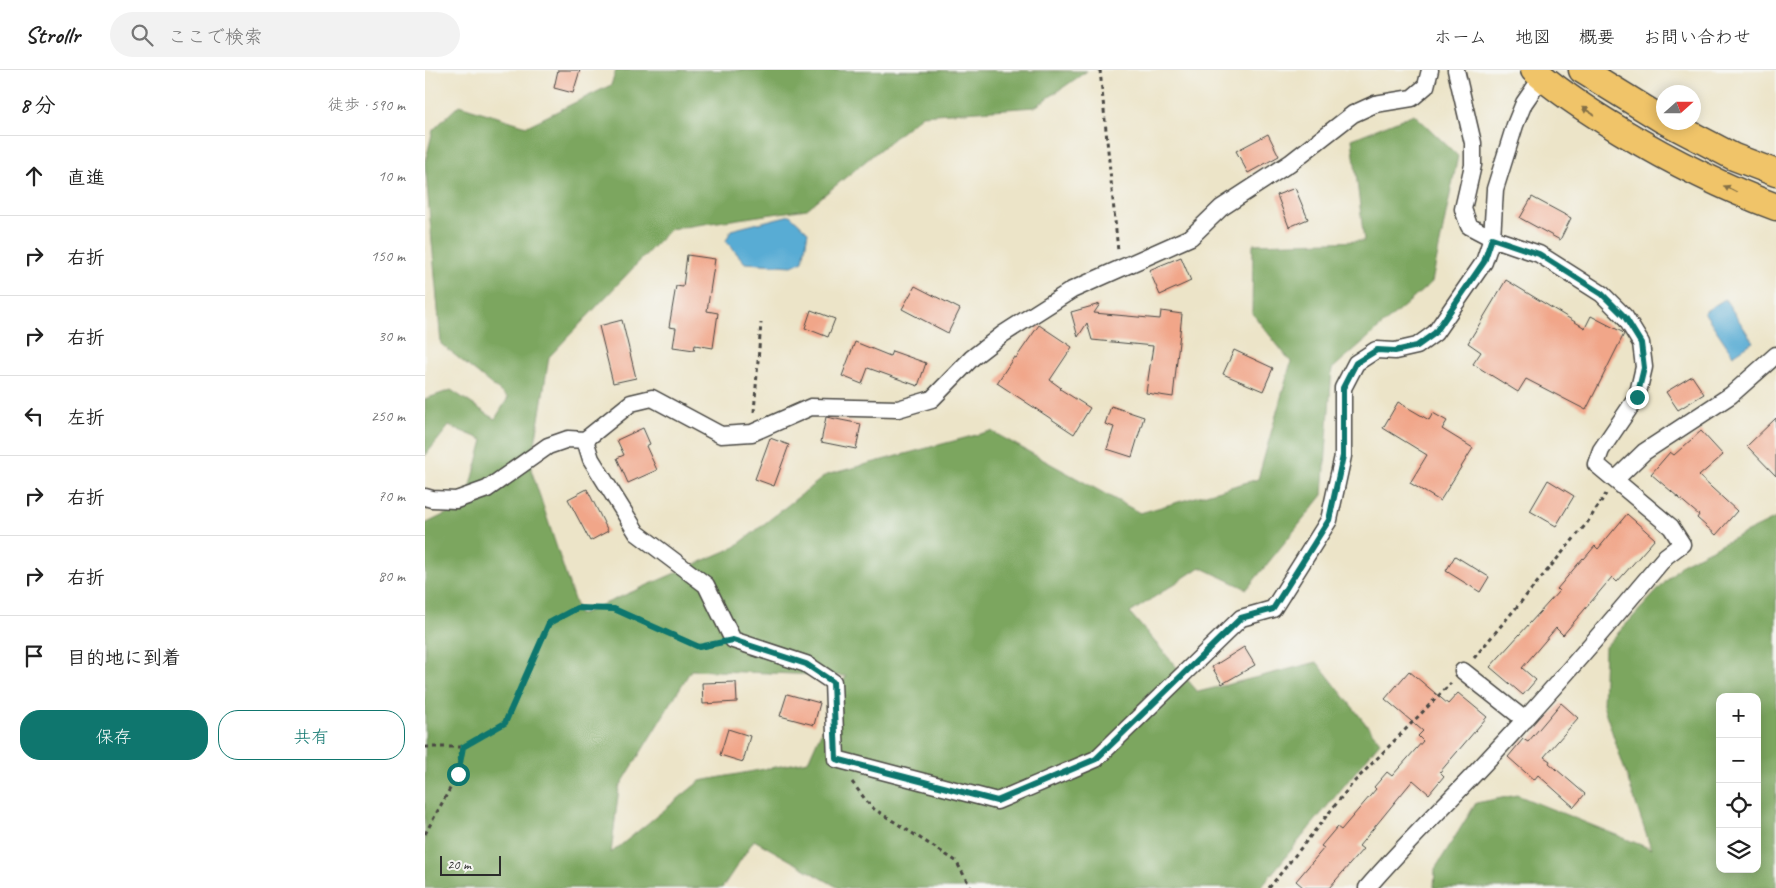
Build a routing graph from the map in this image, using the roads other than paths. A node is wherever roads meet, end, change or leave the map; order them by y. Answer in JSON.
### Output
{"nodes":[{"id":1,"x":1430,"y":70,"type":"edge"},
{"id":2,"x":1456,"y":70,"type":"edge"},
{"id":3,"x":1581,"y":70,"type":"edge"},
{"id":4,"x":1538,"y":74,"type":"edge"},
{"id":5,"x":1656,"y":116,"type":"edge"},
{"id":6,"x":1682,"y":130,"type":"edge"},
{"id":7,"x":1776,"y":173,"type":"edge"},
{"id":8,"x":1776,"y":206,"type":"edge"},
{"id":9,"x":1492,"y":238,"type":"junction"},
{"id":10,"x":1776,"y":355,"type":"edge"},
{"id":11,"x":585,"y":440,"type":"junction"},
{"id":12,"x":1616,"y":479,"type":"junction"},
{"id":13,"x":425,"y":496,"type":"edge"},
{"id":14,"x":1463,"y":671,"type":"road end"},
{"id":15,"x":1525,"y":720,"type":"junction"},
{"id":16,"x":1367,"y":888,"type":"edge"}],
"edges":[{"from":1,"to":11,"type":"street"},
{"from":2,"to":9,"type":"street"},
{"from":3,"to":5,"type":"highway"},
{"from":8,"to":4,"type":"highway","one_way":true},
{"from":4,"to":9,"type":"street"},
{"from":6,"to":7,"type":"highway"},
{"from":9,"to":11,"type":"street"},
{"from":9,"to":12,"type":"street"},
{"from":10,"to":12,"type":"street"},
{"from":11,"to":13,"type":"street"},
{"from":12,"to":15,"type":"street"},
{"from":14,"to":15,"type":"street"},
{"from":15,"to":16,"type":"street"}]}
